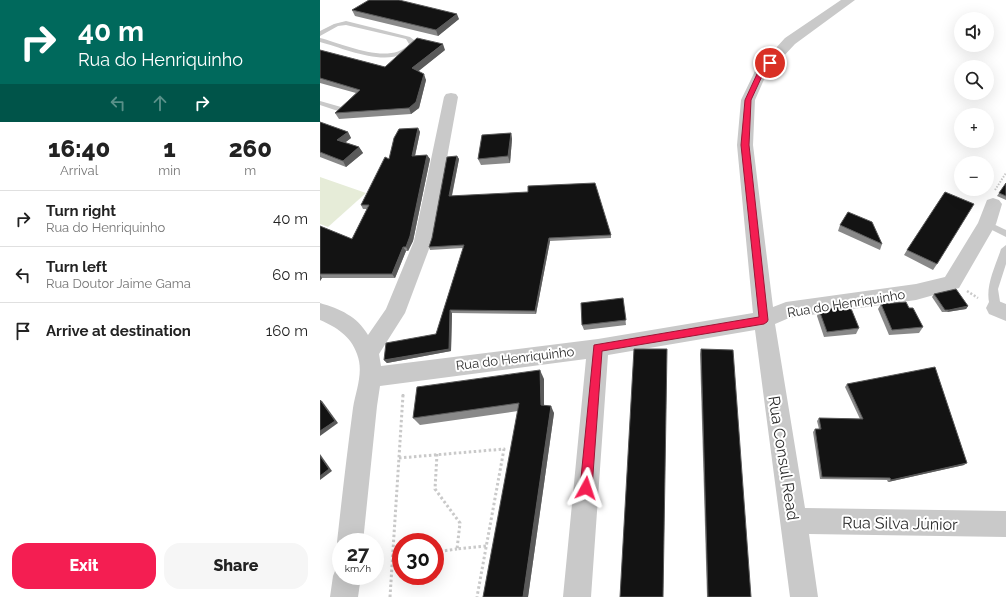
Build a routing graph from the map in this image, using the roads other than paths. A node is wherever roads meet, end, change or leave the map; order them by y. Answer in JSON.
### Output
{"nodes":[{"id":1,"x":848,"y":0,"type":"edge"},
{"id":2,"x":320,"y":34,"type":"edge"},
{"id":3,"x":320,"y":40,"type":"edge"},
{"id":4,"x":451,"y":97,"type":"dead end"},
{"id":5,"x":320,"y":103,"type":"edge"},
{"id":6,"x":338,"y":109,"type":"edge"},
{"id":7,"x":993,"y":204,"type":"dead end"},
{"id":8,"x":987,"y":224,"type":"junction"},
{"id":9,"x":1006,"y":234,"type":"edge"},
{"id":10,"x":1006,"y":250,"type":"edge"},
{"id":11,"x":1001,"y":310,"type":"edge"},
{"id":12,"x":320,"y":311,"type":"edge"},
{"id":13,"x":764,"y":320,"type":"junction"},
{"id":14,"x":598,"y":348,"type":"junction"},
{"id":15,"x":368,"y":353,"type":"junction"},
{"id":16,"x":371,"y":377,"type":"junction"},
{"id":17,"x":794,"y":521,"type":"junction"},
{"id":18,"x":1006,"y":524,"type":"edge"},
{"id":19,"x":351,"y":533,"type":"edge"},
{"id":20,"x":346,"y":585,"type":"edge"},
{"id":21,"x":344,"y":597,"type":"edge"},
{"id":22,"x":577,"y":597,"type":"edge"},
{"id":23,"x":804,"y":597,"type":"edge"}],
"edges":[{"from":1,"to":13,"type":"street","name":"Rua Consul Read"},
{"from":2,"to":3,"type":"lane"},
{"from":4,"to":15,"type":"street"},
{"from":5,"to":6,"type":"lane"},
{"from":7,"to":8,"type":"street"},
{"from":8,"to":9,"type":"lane"},
{"from":8,"to":13,"type":"street","name":"Rua do Henriquinho"},
{"from":10,"to":11,"type":"lane"},
{"from":12,"to":15,"type":"street"},
{"from":13,"to":14,"type":"street","name":"Rua do Henriquinho"},
{"from":13,"to":17,"type":"street","name":"Rua Consul Read"},
{"from":14,"to":16,"type":"street","name":"Rua do Henriquinho"},
{"from":14,"to":22,"type":"street"},
{"from":15,"to":16,"type":"street"},
{"from":16,"to":19,"type":"street"},
{"from":17,"to":18,"type":"street","name":"Rua Silva Júnior"},
{"from":17,"to":23,"type":"street","name":"Rua Consul Read"},
{"from":20,"to":21,"type":"street"}]}
